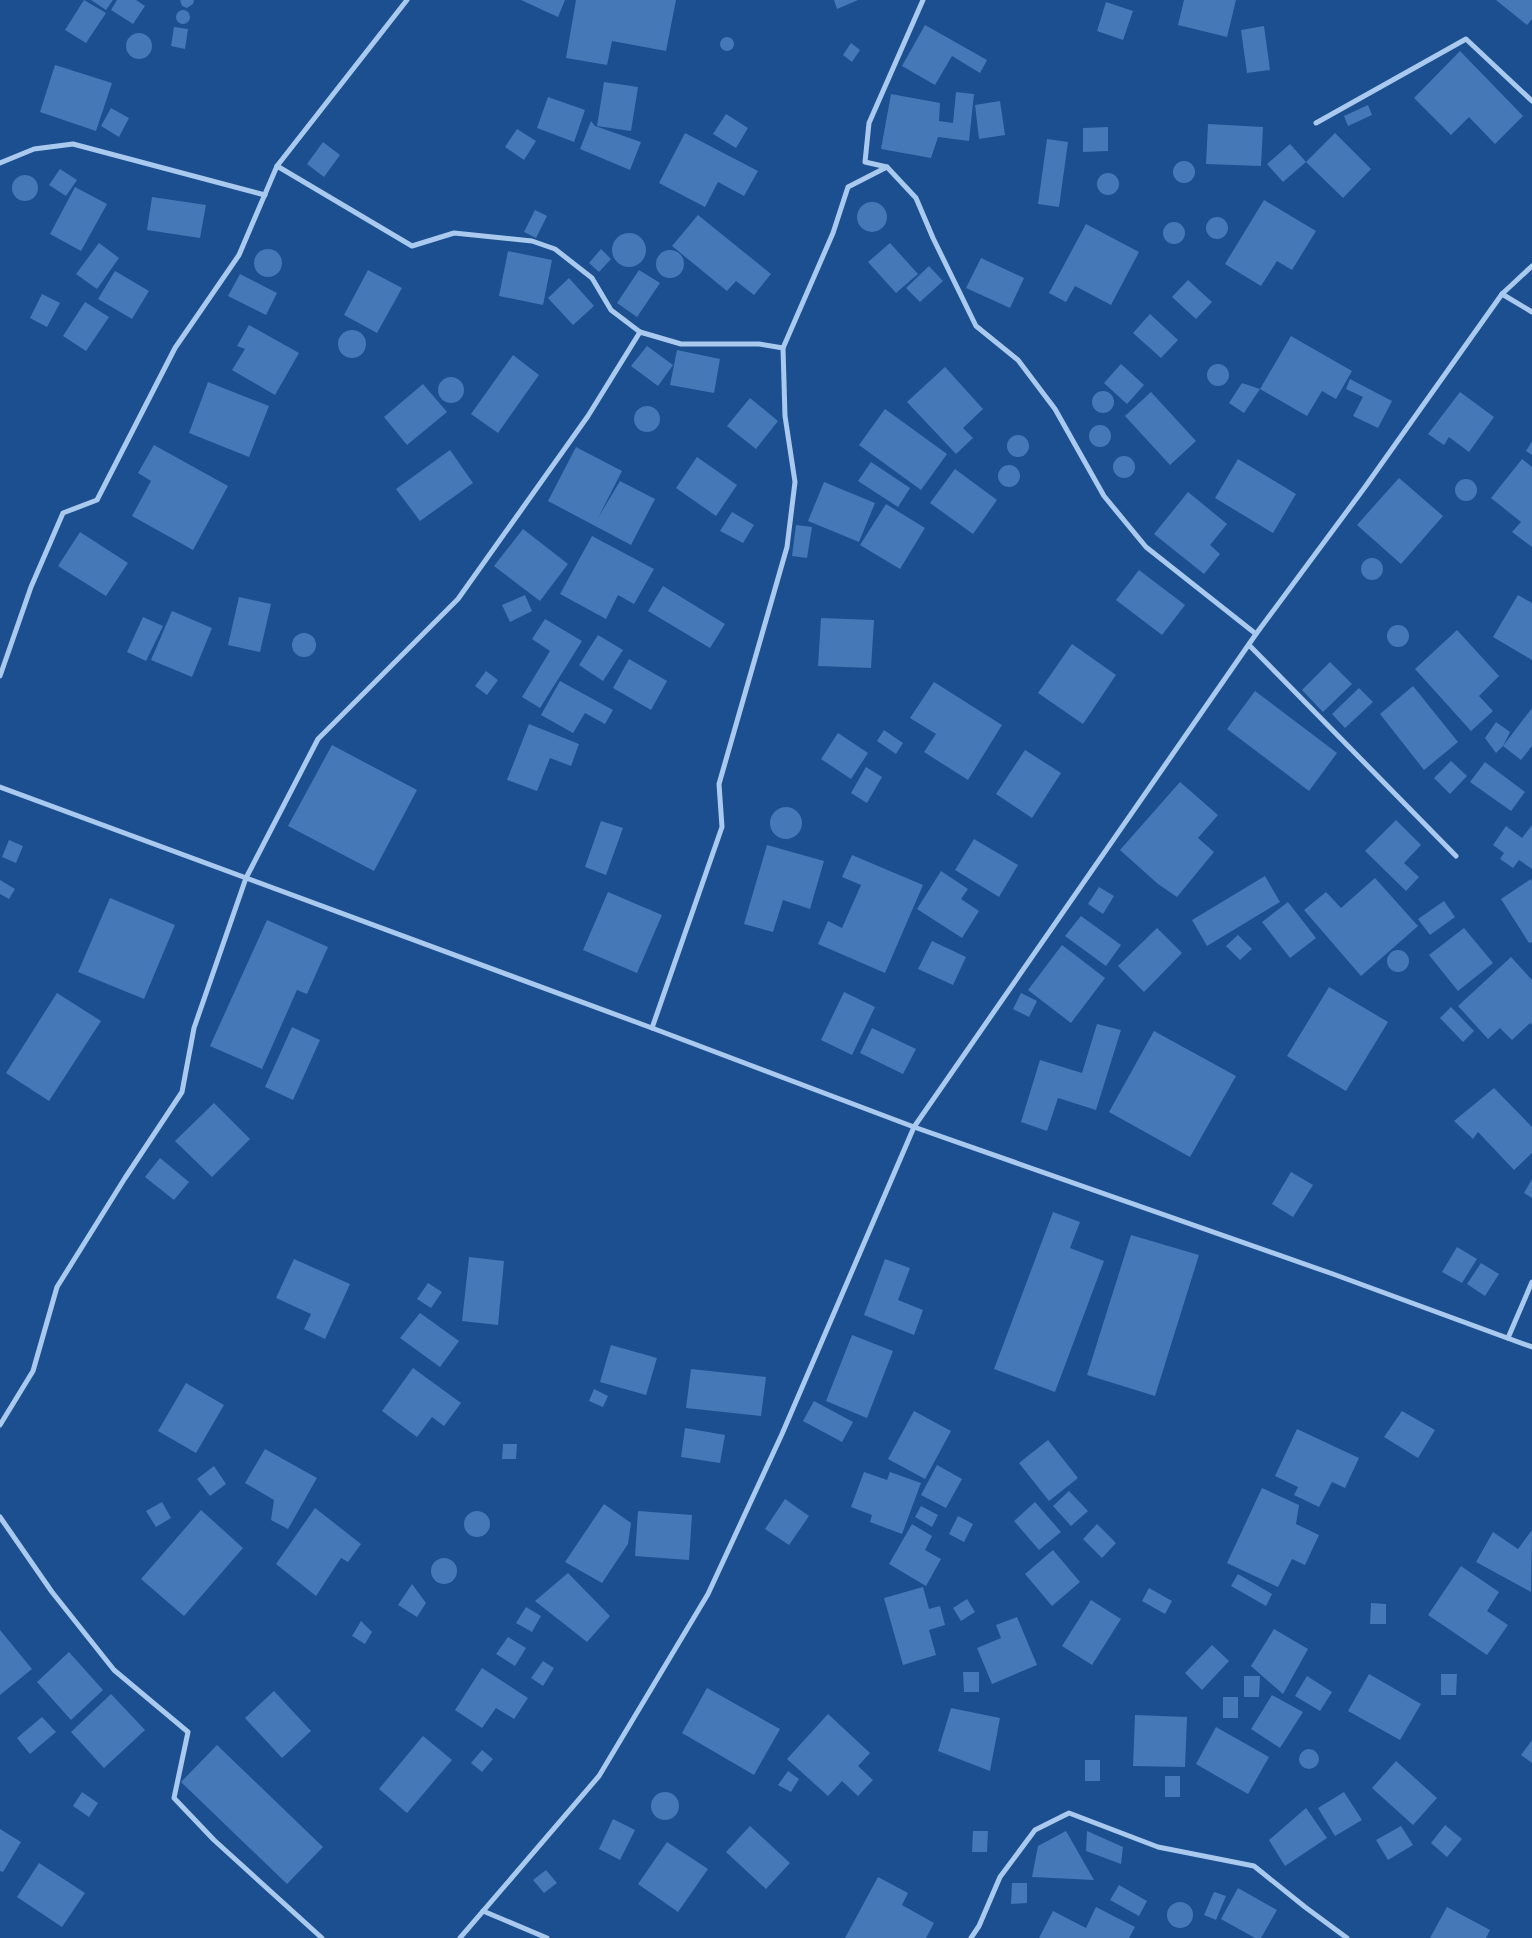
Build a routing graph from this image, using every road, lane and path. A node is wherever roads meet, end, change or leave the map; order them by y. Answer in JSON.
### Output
{"nodes":[{"id":1,"x":407,"y":0,"type":"edge"},
{"id":2,"x":923,"y":0,"type":"edge"},
{"id":3,"x":1532,"y":102,"type":"edge"},
{"id":4,"x":1316,"y":123,"type":"dead end"},
{"id":5,"x":0,"y":163,"type":"edge"},
{"id":6,"x":278,"y":166,"type":"junction"},
{"id":7,"x":887,"y":167,"type":"junction"},
{"id":8,"x":265,"y":195,"type":"junction"},
{"id":9,"x":1532,"y":266,"type":"edge"},
{"id":10,"x":1502,"y":294,"type":"junction"},
{"id":11,"x":1532,"y":312,"type":"edge"},
{"id":12,"x":640,"y":332,"type":"junction"},
{"id":13,"x":783,"y":348,"type":"junction"},
{"id":14,"x":1256,"y":634,"type":"junction"},
{"id":15,"x":1249,"y":645,"type":"junction"},
{"id":16,"x":0,"y":676,"type":"edge"},
{"id":17,"x":0,"y":787,"type":"edge"},
{"id":18,"x":1456,"y":856,"type":"dead end"},
{"id":19,"x":246,"y":878,"type":"junction"},
{"id":20,"x":652,"y":1028,"type":"junction"},
{"id":21,"x":914,"y":1127,"type":"junction"},
{"id":22,"x":1532,"y":1282,"type":"edge"},
{"id":23,"x":1508,"y":1338,"type":"junction"},
{"id":24,"x":1532,"y":1347,"type":"edge"},
{"id":25,"x":0,"y":1425,"type":"edge"},
{"id":26,"x":0,"y":1518,"type":"edge"},
{"id":27,"x":483,"y":1911,"type":"junction"},
{"id":28,"x":322,"y":1938,"type":"edge"},
{"id":29,"x":460,"y":1938,"type":"edge"},
{"id":30,"x":547,"y":1938,"type":"edge"},
{"id":31,"x":971,"y":1938,"type":"edge"},
{"id":32,"x":1347,"y":1938,"type":"edge"}],
"edges":[{"from":1,"to":6,"type":"street"},
{"from":2,"to":7,"type":"street"},
{"from":3,"to":4,"type":"street"},
{"from":5,"to":8,"type":"street"},
{"from":6,"to":8,"type":"street"},
{"from":6,"to":12,"type":"street"},
{"from":7,"to":13,"type":"street"},
{"from":7,"to":14,"type":"street"},
{"from":8,"to":16,"type":"street"},
{"from":9,"to":10,"type":"street"},
{"from":10,"to":11,"type":"street"},
{"from":10,"to":14,"type":"street"},
{"from":12,"to":13,"type":"street"},
{"from":12,"to":19,"type":"street"},
{"from":13,"to":20,"type":"street"},
{"from":14,"to":15,"type":"street"},
{"from":15,"to":18,"type":"street"},
{"from":15,"to":21,"type":"street"},
{"from":17,"to":19,"type":"street"},
{"from":19,"to":20,"type":"street"},
{"from":19,"to":25,"type":"street"},
{"from":20,"to":21,"type":"street"},
{"from":21,"to":23,"type":"street"},
{"from":21,"to":27,"type":"street"},
{"from":22,"to":23,"type":"street"},
{"from":23,"to":24,"type":"street"},
{"from":26,"to":28,"type":"street"},
{"from":27,"to":29,"type":"street"},
{"from":27,"to":30,"type":"street"},
{"from":31,"to":32,"type":"street"}]}
